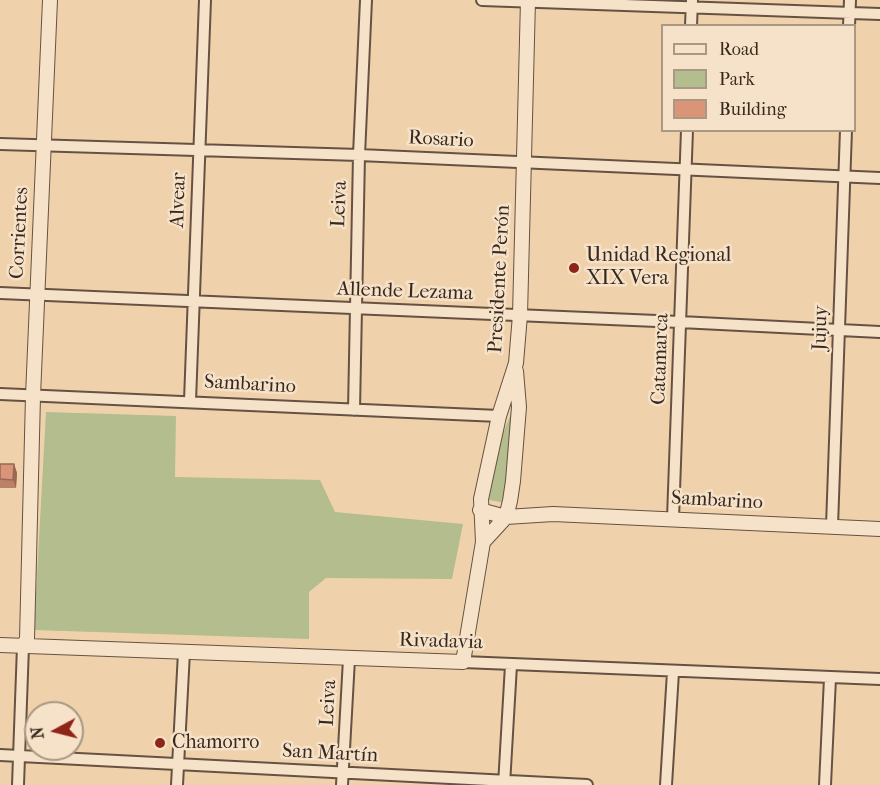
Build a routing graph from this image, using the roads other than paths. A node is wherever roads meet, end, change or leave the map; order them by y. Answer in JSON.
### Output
{"nodes":[{"id":1,"x":42,"y":0,"type":"edge"},
{"id":2,"x":50,"y":0,"type":"edge"},
{"id":3,"x":205,"y":0,"type":"edge"},
{"id":4,"x":366,"y":0,"type":"edge"},
{"id":5,"x":482,"y":0,"type":"edge"},
{"id":6,"x":850,"y":0,"type":"edge"},
{"id":7,"x":528,"y":1,"type":"edge"},
{"id":8,"x":692,"y":4,"type":"edge"},
{"id":9,"x":850,"y":13,"type":"junction"},
{"id":10,"x":880,"y":14,"type":"edge"},
{"id":11,"x":691,"y":24,"type":"edge"},
{"id":12,"x":849,"y":24,"type":"edge"},
{"id":13,"x":687,"y":132,"type":"edge"},
{"id":14,"x":846,"y":132,"type":"edge"},
{"id":15,"x":0,"y":144,"type":"edge"},
{"id":16,"x":39,"y":146,"type":"junction"},
{"id":17,"x":199,"y":150,"type":"junction"},
{"id":18,"x":359,"y":154,"type":"junction"},
{"id":19,"x":525,"y":162,"type":"junction"},
{"id":20,"x":686,"y":169,"type":"junction"},
{"id":21,"x":844,"y":176,"type":"junction"},
{"id":22,"x":880,"y":178,"type":"edge"},
{"id":23,"x":0,"y":293,"type":"edge"},
{"id":24,"x":32,"y":294,"type":"junction"},
{"id":25,"x":193,"y":302,"type":"junction"},
{"id":26,"x":355,"y":308,"type":"junction"},
{"id":27,"x":520,"y":315,"type":"junction"},
{"id":28,"x":680,"y":322,"type":"junction"},
{"id":29,"x":839,"y":331,"type":"junction"},
{"id":30,"x":880,"y":332,"type":"edge"},
{"id":31,"x":516,"y":363,"type":"junction"},
{"id":32,"x":0,"y":394,"type":"edge"},
{"id":33,"x":29,"y":395,"type":"junction"},
{"id":34,"x":189,"y":401,"type":"junction"},
{"id":35,"x":354,"y":410,"type":"junction"},
{"id":36,"x":499,"y":416,"type":"junction"},
{"id":37,"x":480,"y":510,"type":"junction"},
{"id":38,"x":506,"y":517,"type":"junction"},
{"id":39,"x":672,"y":518,"type":"junction"},
{"id":40,"x":832,"y":526,"type":"junction"},
{"id":41,"x":880,"y":529,"type":"edge"},
{"id":42,"x":483,"y":542,"type":"junction"},
{"id":43,"x":0,"y":645,"type":"edge"},
{"id":44,"x":23,"y":646,"type":"junction"},
{"id":45,"x":184,"y":652,"type":"junction"},
{"id":46,"x":349,"y":659,"type":"junction"},
{"id":47,"x":463,"y":662,"type":"junction"},
{"id":48,"x":510,"y":664,"type":"junction"},
{"id":49,"x":673,"y":672,"type":"junction"},
{"id":50,"x":830,"y":678,"type":"junction"},
{"id":51,"x":880,"y":679,"type":"edge"},
{"id":52,"x":0,"y":755,"type":"edge"},
{"id":53,"x":19,"y":756,"type":"junction"},
{"id":54,"x":177,"y":765,"type":"junction"},
{"id":55,"x":343,"y":772,"type":"junction"},
{"id":56,"x":504,"y":783,"type":"edge"},
{"id":57,"x":18,"y":785,"type":"edge"},
{"id":58,"x":177,"y":785,"type":"edge"},
{"id":59,"x":342,"y":785,"type":"edge"},
{"id":60,"x":587,"y":785,"type":"edge"},
{"id":61,"x":666,"y":785,"type":"edge"},
{"id":62,"x":825,"y":785,"type":"edge"}],
"edges":[{"from":1,"to":16,"type":"street","name":"Corrientes"},
{"from":2,"to":16,"type":"street","name":"Corrientes"},
{"from":3,"to":17,"type":"street","name":"Alvear"},
{"from":4,"to":18,"type":"street","name":"Leiva"},
{"from":5,"to":7,"type":"street"},
{"from":6,"to":9,"type":"street"},
{"from":7,"to":8,"type":"street"},
{"from":7,"to":19,"type":"street","name":"Presidente Perón"},
{"from":8,"to":9,"type":"street"},
{"from":8,"to":11,"type":"street"},
{"from":9,"to":10,"type":"street"},
{"from":9,"to":12,"type":"street"},
{"from":13,"to":20,"type":"street","name":"Catamarca"},
{"from":14,"to":21,"type":"street","name":"Jujuy"},
{"from":15,"to":16,"type":"street","name":"Rosario"},
{"from":16,"to":17,"type":"street","name":"Rosario"},
{"from":16,"to":24,"type":"street","name":"Corrientes"},
{"from":17,"to":18,"type":"street","name":"Rosario"},
{"from":17,"to":25,"type":"street","name":"Alvear"},
{"from":18,"to":19,"type":"street","name":"Rosario"},
{"from":18,"to":26,"type":"street","name":"Leiva"},
{"from":19,"to":20,"type":"street","name":"Rosario"},
{"from":19,"to":27,"type":"street","name":"Presidente Perón"},
{"from":20,"to":21,"type":"street","name":"Rosario"},
{"from":20,"to":28,"type":"street","name":"Catamarca"},
{"from":21,"to":22,"type":"street","name":"Rosario"},
{"from":21,"to":29,"type":"street","name":"Jujuy"},
{"from":23,"to":24,"type":"street","name":"Allende Lezama"},
{"from":24,"to":25,"type":"street","name":"Allende Lezama"},
{"from":24,"to":33,"type":"street","name":"Corrientes"},
{"from":25,"to":26,"type":"street","name":"Allende Lezama"},
{"from":25,"to":34,"type":"street","name":"Alvear"},
{"from":26,"to":27,"type":"street","name":"Allende Lezama"},
{"from":26,"to":35,"type":"street","name":"Leiva"},
{"from":27,"to":28,"type":"street","name":"Allende Lezama"},
{"from":27,"to":31,"type":"street","name":"Presidente Perón"},
{"from":28,"to":29,"type":"street","name":"Allende Lezama"},
{"from":28,"to":39,"type":"street","name":"Catamarca"},
{"from":29,"to":30,"type":"street","name":"Allende Lezama"},
{"from":29,"to":40,"type":"street","name":"Jujuy"},
{"from":31,"to":36,"type":"street","name":"Presidente Perón"},
{"from":31,"to":38,"type":"street"},
{"from":32,"to":33,"type":"street","name":"Sambarino"},
{"from":33,"to":34,"type":"street","name":"Sambarino"},
{"from":33,"to":44,"type":"street","name":"Corrientes"},
{"from":34,"to":35,"type":"street","name":"Sambarino"},
{"from":35,"to":36,"type":"street","name":"Sambarino"},
{"from":36,"to":37,"type":"street","name":"Presidente Perón"},
{"from":37,"to":38,"type":"street","name":"Sambarino"},
{"from":37,"to":42,"type":"street","name":"Presidente Perón"},
{"from":38,"to":39,"type":"street","name":"Sambarino"},
{"from":38,"to":42,"type":"street"},
{"from":39,"to":40,"type":"street","name":"Sambarino"},
{"from":40,"to":41,"type":"street","name":"Sambarino"},
{"from":42,"to":47,"type":"street","name":"Presidente Perón"},
{"from":43,"to":44,"type":"street","name":"Rivadavia"},
{"from":44,"to":45,"type":"street","name":"Rivadavia"},
{"from":44,"to":53,"type":"street","name":"Corrientes"},
{"from":45,"to":46,"type":"street","name":"Rivadavia"},
{"from":45,"to":54,"type":"street"},
{"from":46,"to":47,"type":"street","name":"Rivadavia"},
{"from":46,"to":55,"type":"street","name":"Leiva"},
{"from":47,"to":48,"type":"street","name":"Rivadavia"},
{"from":48,"to":49,"type":"street","name":"Rivadavia"},
{"from":48,"to":56,"type":"street"},
{"from":49,"to":50,"type":"street","name":"Rivadavia"},
{"from":49,"to":61,"type":"street"},
{"from":50,"to":51,"type":"street","name":"Rivadavia"},
{"from":50,"to":62,"type":"street"},
{"from":52,"to":53,"type":"street","name":"San Martín"},
{"from":53,"to":54,"type":"street","name":"San Martín"},
{"from":53,"to":57,"type":"street","name":"Corrientes"},
{"from":54,"to":55,"type":"street","name":"San Martín"},
{"from":54,"to":58,"type":"street"},
{"from":55,"to":56,"type":"street","name":"San Martín"},
{"from":55,"to":59,"type":"street","name":"Leiva"},
{"from":56,"to":60,"type":"street","name":"San Martín"}]}
